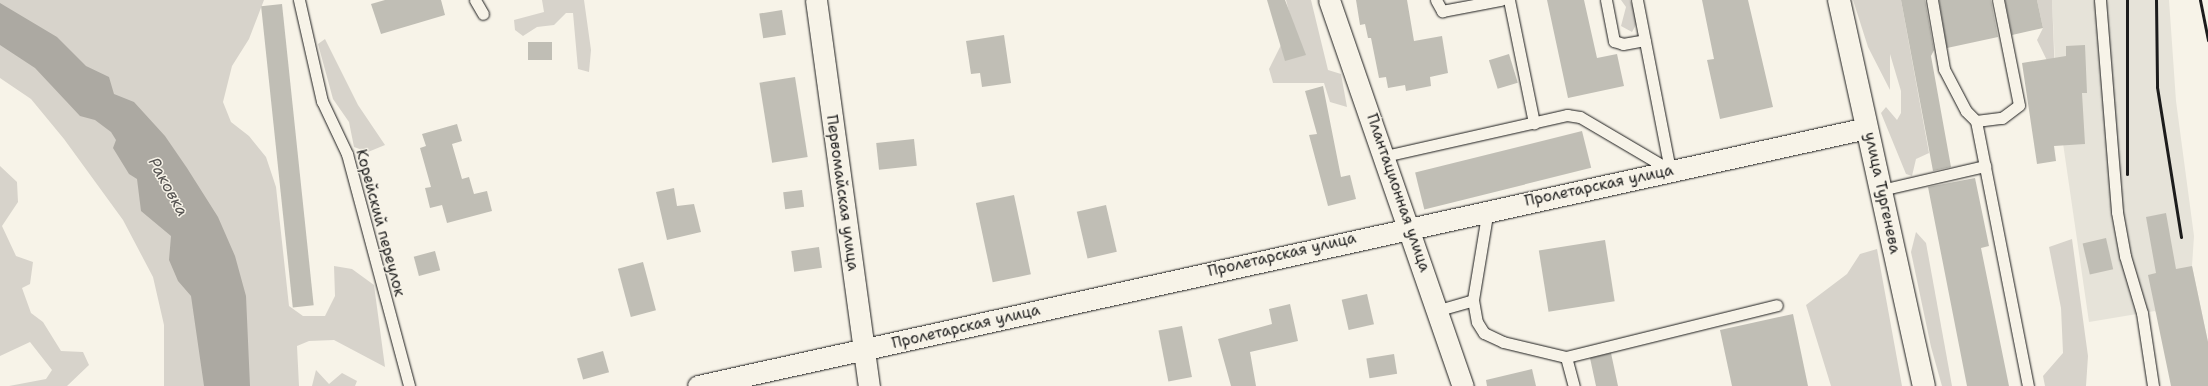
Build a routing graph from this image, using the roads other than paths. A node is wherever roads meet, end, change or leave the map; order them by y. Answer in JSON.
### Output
{"nodes":[{"id":1,"x":299,"y":0,"type":"edge"},
{"id":2,"x":475,"y":0,"type":"edge"},
{"id":3,"x":816,"y":0,"type":"edge"},
{"id":4,"x":1329,"y":0,"type":"edge"},
{"id":5,"x":1436,"y":0,"type":"edge"},
{"id":6,"x":1501,"y":0,"type":"edge"},
{"id":7,"x":1509,"y":0,"type":"edge"},
{"id":8,"x":1606,"y":0,"type":"edge"},
{"id":9,"x":1637,"y":0,"type":"edge"},
{"id":10,"x":1839,"y":0,"type":"edge"},
{"id":11,"x":1932,"y":0,"type":"edge"},
{"id":12,"x":1998,"y":0,"type":"edge"},
{"id":13,"x":2100,"y":0,"type":"edge"},
{"id":14,"x":483,"y":14,"type":"dead end"},
{"id":15,"x":1645,"y":40,"type":"junction"},
{"id":16,"x":1976,"y":121,"type":"junction"},
{"id":17,"x":1534,"y":123,"type":"junction"},
{"id":18,"x":1867,"y":128,"type":"junction"},
{"id":19,"x":1385,"y":156,"type":"junction"},
{"id":20,"x":1985,"y":166,"type":"junction"},
{"id":21,"x":1670,"y":170,"type":"junction"},
{"id":22,"x":1881,"y":190,"type":"junction"},
{"id":23,"x":1488,"y":209,"type":"junction"},
{"id":24,"x":1410,"y":226,"type":"junction"},
{"id":25,"x":1473,"y":300,"type":"junction"},
{"id":26,"x":1777,"y":305,"type":"dead end"},
{"id":27,"x":1439,"y":310,"type":"junction"},
{"id":28,"x":863,"y":350,"type":"junction"},
{"id":29,"x":1566,"y":357,"type":"junction"},
{"id":30,"x":409,"y":386,"type":"edge"},
{"id":31,"x":698,"y":386,"type":"edge"},
{"id":32,"x":869,"y":386,"type":"edge"},
{"id":33,"x":1463,"y":386,"type":"edge"},
{"id":34,"x":1574,"y":386,"type":"edge"},
{"id":35,"x":1924,"y":386,"type":"edge"},
{"id":36,"x":2028,"y":386,"type":"edge"},
{"id":37,"x":2153,"y":386,"type":"edge"}],
"edges":[{"from":1,"to":30,"type":"lane","name":"Корейский переулок"},
{"from":2,"to":14,"type":"lane"},
{"from":3,"to":28,"type":"street","name":"Первомайская улица"},
{"from":4,"to":19,"type":"street","name":"Плантационная улица"},
{"from":5,"to":6,"type":"lane"},
{"from":7,"to":17,"type":"lane"},
{"from":8,"to":15,"type":"lane"},
{"from":9,"to":15,"type":"lane"},
{"from":10,"to":18,"type":"main road","name":"улица Тургенева"},
{"from":11,"to":16,"type":"lane"},
{"from":12,"to":16,"type":"lane"},
{"from":13,"to":37,"type":"lane"},
{"from":15,"to":21,"type":"lane"},
{"from":16,"to":20,"type":"lane"},
{"from":17,"to":19,"type":"lane"},
{"from":17,"to":21,"type":"lane"},
{"from":18,"to":21,"type":"street","name":"Пролетарская улица"},
{"from":18,"to":22,"type":"main road","name":"улица Тургенева"},
{"from":19,"to":24,"type":"street","name":"Плантационная улица"},
{"from":20,"to":22,"type":"lane"},
{"from":20,"to":36,"type":"lane"},
{"from":21,"to":23,"type":"street","name":"Пролетарская улица"},
{"from":22,"to":35,"type":"main road","name":"улица Тургенева"},
{"from":23,"to":24,"type":"street","name":"Пролетарская улица"},
{"from":23,"to":25,"type":"lane"},
{"from":24,"to":27,"type":"street","name":"Плантационная улица"},
{"from":24,"to":28,"type":"street","name":"Пролетарская улица"},
{"from":25,"to":27,"type":"lane"},
{"from":25,"to":29,"type":"lane"},
{"from":26,"to":29,"type":"lane"},
{"from":27,"to":33,"type":"street","name":"Плантационная улица"},
{"from":28,"to":31,"type":"street","name":"Пролетарская улица"},
{"from":28,"to":32,"type":"street","name":"Первомайская улица"},
{"from":29,"to":34,"type":"lane"}]}
